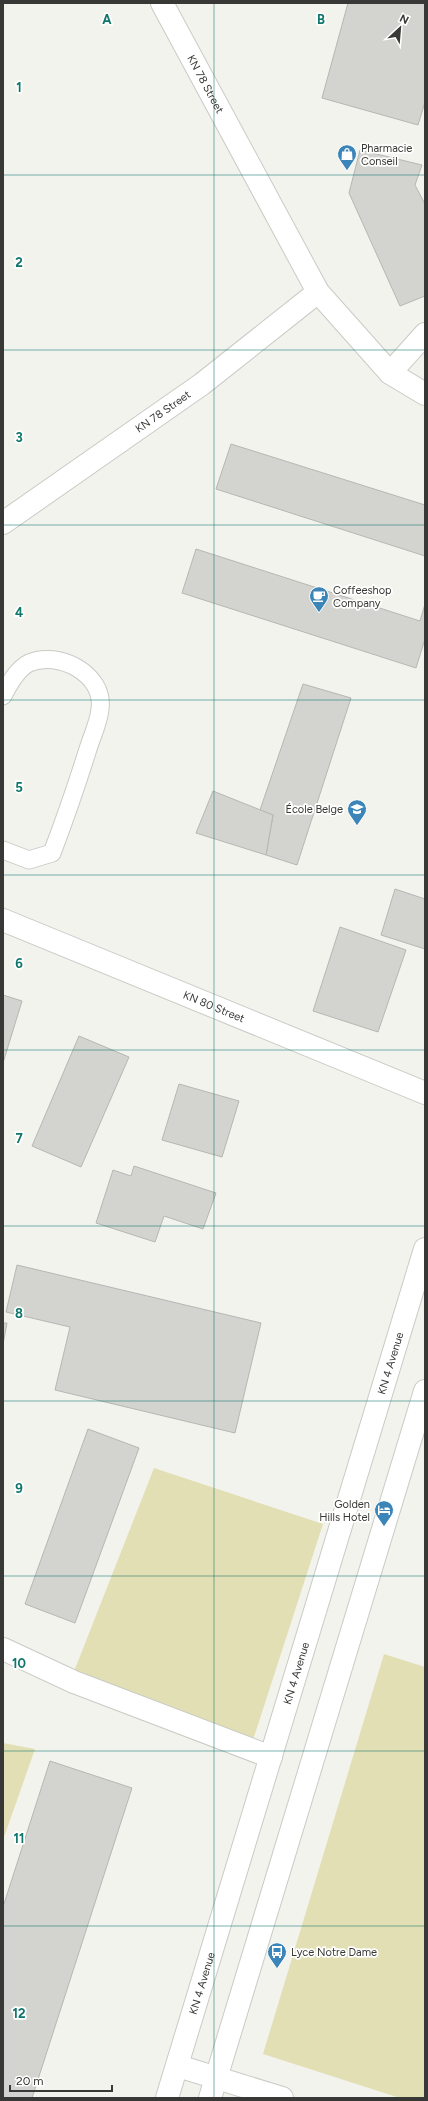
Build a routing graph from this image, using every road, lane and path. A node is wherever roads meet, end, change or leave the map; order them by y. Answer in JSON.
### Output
{"nodes":[{"id":1,"x":162,"y":3,"type":"edge"},
{"id":2,"x":318,"y":292,"type":"junction"},
{"id":3,"x":425,"y":334,"type":"edge"},
{"id":4,"x":390,"y":374,"type":"junction"},
{"id":5,"x":425,"y":394,"type":"edge"},
{"id":6,"x":3,"y":523,"type":"edge"},
{"id":7,"x":3,"y":696,"type":"edge"},
{"id":8,"x":3,"y":850,"type":"edge"},
{"id":9,"x":3,"y":920,"type":"edge"},
{"id":10,"x":425,"y":1093,"type":"edge"},
{"id":11,"x":425,"y":1249,"type":"edge"},
{"id":12,"x":425,"y":1391,"type":"edge"},
{"id":13,"x":3,"y":1649,"type":"edge"},
{"id":14,"x":271,"y":1757,"type":"junction"},
{"id":15,"x":178,"y":2066,"type":"junction"},
{"id":16,"x":216,"y":2077,"type":"junction"},
{"id":17,"x":167,"y":2098,"type":"edge"},
{"id":18,"x":210,"y":2098,"type":"edge"},
{"id":19,"x":282,"y":2098,"type":"edge"}],
"edges":[{"from":1,"to":2,"type":"street","name":"KN 78 Street"},
{"from":2,"to":4,"type":"street","name":"KN 78 Street"},
{"from":2,"to":6,"type":"street","name":"KN 78 Street"},
{"from":3,"to":4,"type":"street"},
{"from":4,"to":5,"type":"street","name":"KN 78 Street"},
{"from":7,"to":8,"type":"lane"},
{"from":9,"to":10,"type":"street","name":"KN 80 Street"},
{"from":11,"to":14,"type":"street","name":"KN 4 Avenue"},
{"from":12,"to":16,"type":"street"},
{"from":13,"to":14,"type":"street"},
{"from":14,"to":15,"type":"street","name":"KN 4 Avenue"},
{"from":15,"to":16,"type":"street"},
{"from":15,"to":17,"type":"street","name":"KN 4 Avenue"},
{"from":16,"to":18,"type":"street"},
{"from":16,"to":19,"type":"street"}]}
